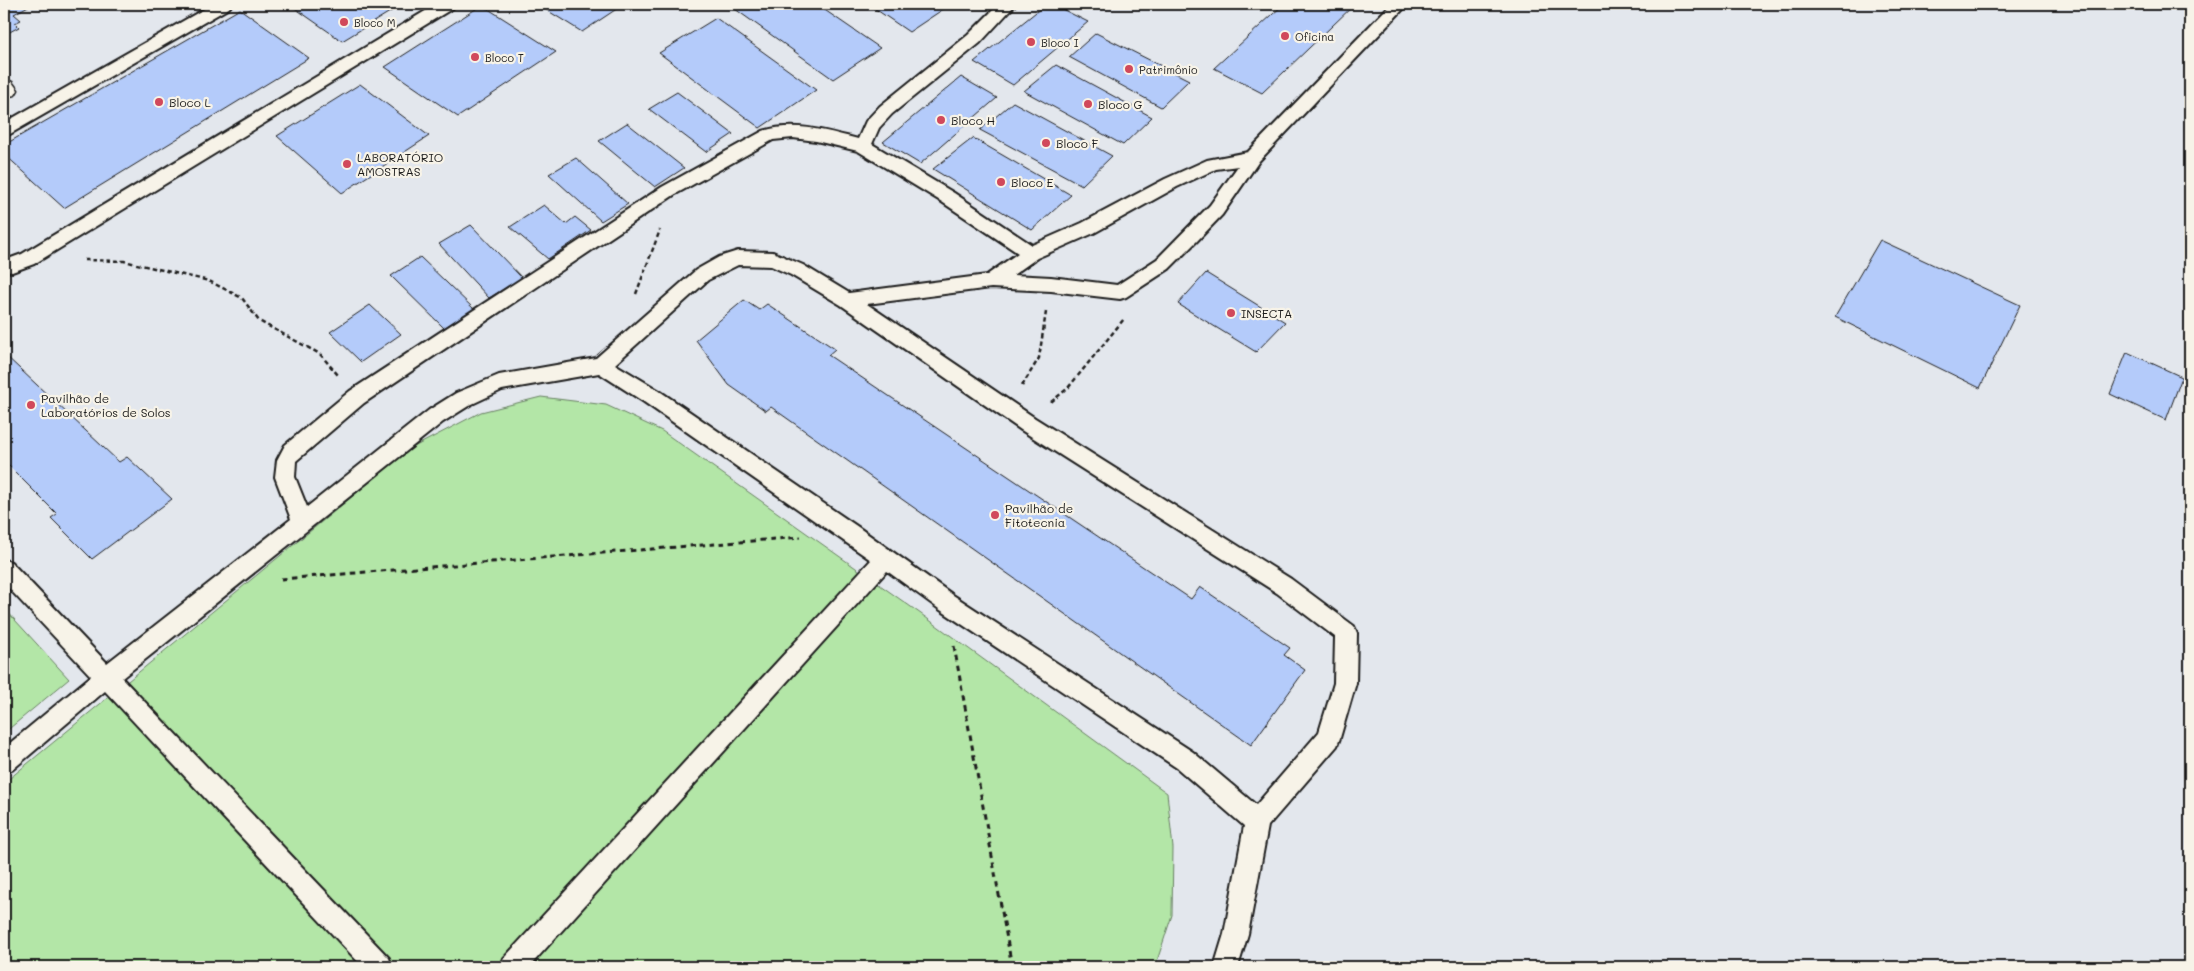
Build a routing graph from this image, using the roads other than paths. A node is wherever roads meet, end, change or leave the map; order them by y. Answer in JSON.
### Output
{"nodes":[{"id":1,"x":224,"y":4,"type":"edge"},
{"id":2,"x":448,"y":4,"type":"edge"},
{"id":3,"x":1008,"y":4,"type":"edge"},
{"id":4,"x":1400,"y":4,"type":"edge"},
{"id":5,"x":4,"y":130,"type":"edge"},
{"id":6,"x":863,"y":146,"type":"junction"},
{"id":7,"x":1253,"y":157,"type":"junction"},
{"id":8,"x":1031,"y":253,"type":"junction"},
{"id":9,"x":4,"y":264,"type":"edge"},
{"id":10,"x":992,"y":281,"type":"junction"},
{"id":11,"x":847,"y":300,"type":"junction"},
{"id":12,"x":601,"y":365,"type":"junction"},
{"id":13,"x":302,"y":521,"type":"junction"},
{"id":14,"x":886,"y":558,"type":"junction"},
{"id":15,"x":4,"y":570,"type":"edge"},
{"id":16,"x":106,"y":676,"type":"junction"},
{"id":17,"x":4,"y":762,"type":"edge"},
{"id":18,"x":1257,"y":821,"type":"junction"},
{"id":19,"x":380,"y":967,"type":"edge"},
{"id":20,"x":513,"y":967,"type":"edge"},
{"id":21,"x":1226,"y":967,"type":"edge"}],
"edges":[{"from":1,"to":5,"type":"lane"},
{"from":2,"to":9,"type":"lane"},
{"from":3,"to":6,"type":"lane"},
{"from":4,"to":7,"type":"lane"},
{"from":6,"to":8,"type":"lane"},
{"from":6,"to":13,"type":"lane"},
{"from":7,"to":8,"type":"lane"},
{"from":7,"to":10,"type":"lane"},
{"from":8,"to":10,"type":"lane"},
{"from":10,"to":11,"type":"lane"},
{"from":11,"to":12,"type":"lane"},
{"from":11,"to":18,"type":"lane"},
{"from":12,"to":13,"type":"lane"},
{"from":12,"to":14,"type":"lane"},
{"from":13,"to":16,"type":"lane"},
{"from":14,"to":18,"type":"lane"},
{"from":14,"to":20,"type":"lane"},
{"from":15,"to":16,"type":"lane"},
{"from":16,"to":17,"type":"lane"},
{"from":16,"to":19,"type":"lane"},
{"from":18,"to":21,"type":"lane"}]}
